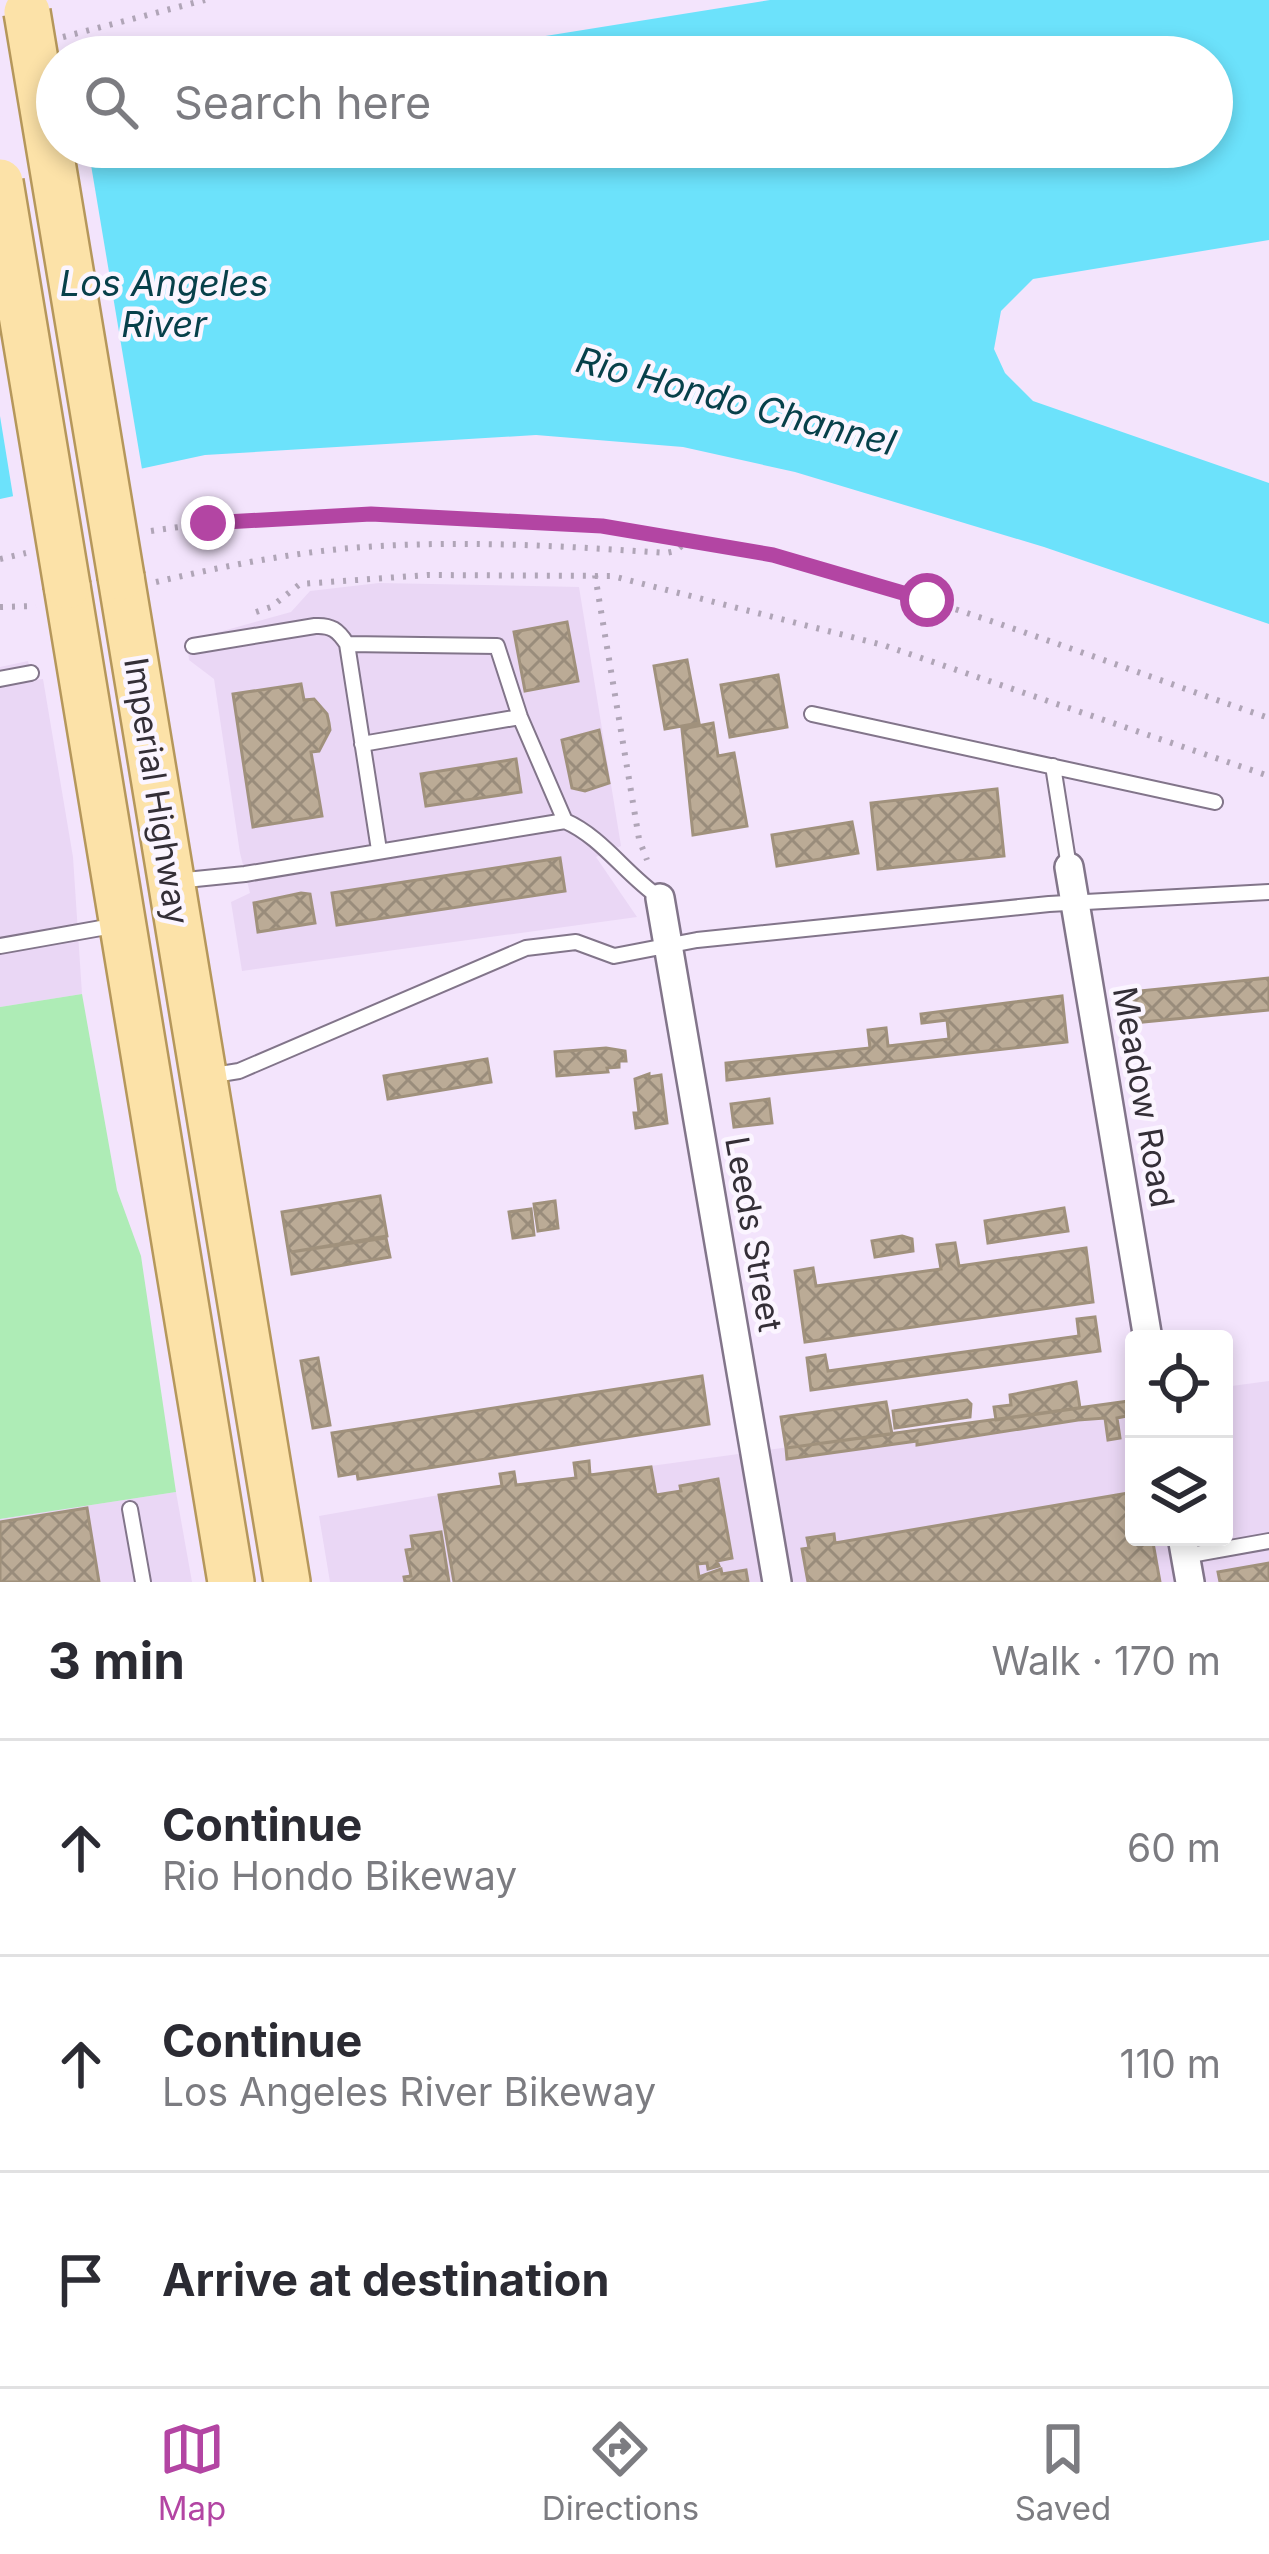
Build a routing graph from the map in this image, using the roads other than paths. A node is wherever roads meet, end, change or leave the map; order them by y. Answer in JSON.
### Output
{"nodes":[{"id":1,"x":62,"y":168,"type":"edge"},
{"id":2,"x":0,"y":182,"type":"edge"},
{"id":3,"x":347,"y":644,"type":"junction"},
{"id":4,"x":193,"y":646,"type":"dead end"},
{"id":5,"x":31,"y":673,"type":"dead end"},
{"id":6,"x":0,"y":679,"type":"edge"},
{"id":7,"x":812,"y":713,"type":"dead end"},
{"id":8,"x":520,"y":717,"type":"junction"},
{"id":9,"x":362,"y":744,"type":"junction"},
{"id":10,"x":1053,"y":766,"type":"junction"},
{"id":11,"x":1215,"y":802,"type":"dead end"},
{"id":12,"x":565,"y":821,"type":"junction"},
{"id":13,"x":379,"y":850,"type":"junction"},
{"id":14,"x":1069,"y":867,"type":"joint"},
{"id":15,"x":171,"y":881,"type":"junction"},
{"id":16,"x":1269,"y":892,"type":"edge"},
{"id":17,"x":660,"y":898,"type":"joint"},
{"id":18,"x":1074,"y":902,"type":"junction"},
{"id":19,"x":123,"y":924,"type":"junction"},
{"id":20,"x":0,"y":946,"type":"edge"},
{"id":21,"x":668,"y":946,"type":"junction"},
{"id":22,"x":204,"y":1077,"type":"junction"},
{"id":23,"x":1146,"y":1330,"type":"edge"},
{"id":24,"x":263,"y":1439,"type":"junction"},
{"id":25,"x":209,"y":1449,"type":"junction"},
{"id":26,"x":130,"y":1509,"type":"dead end"},
{"id":27,"x":1269,"y":1541,"type":"edge"},
{"id":28,"x":1186,"y":1558,"type":"edge"},
{"id":29,"x":143,"y":1582,"type":"edge"},
{"id":30,"x":231,"y":1582,"type":"edge"},
{"id":31,"x":287,"y":1582,"type":"edge"},
{"id":32,"x":777,"y":1582,"type":"edge"}],
"edges":[{"from":1,"to":15,"type":"main road","name":"Imperial Highway","bridge":true},
{"from":2,"to":19,"type":"main road","name":"Imperial Highway","bridge":true},
{"from":3,"to":4,"type":"lane"},
{"from":3,"to":8,"type":"lane"},
{"from":3,"to":9,"type":"lane"},
{"from":5,"to":6,"type":"lane"},
{"from":7,"to":10,"type":"lane"},
{"from":8,"to":9,"type":"lane"},
{"from":8,"to":12,"type":"lane"},
{"from":9,"to":13,"type":"lane"},
{"from":10,"to":11,"type":"lane"},
{"from":10,"to":14,"type":"lane"},
{"from":12,"to":13,"type":"lane"},
{"from":12,"to":17,"type":"lane"},
{"from":13,"to":15,"type":"lane"},
{"from":14,"to":18,"type":"street","name":"Meadow Road"},
{"from":15,"to":22,"type":"main road","name":"Imperial Highway"},
{"from":16,"to":18,"type":"lane"},
{"from":17,"to":21,"type":"street","name":"Leeds Street"},
{"from":18,"to":21,"type":"lane"},
{"from":18,"to":23,"type":"street","name":"Meadow Road"},
{"from":19,"to":20,"type":"lane"},
{"from":19,"to":25,"type":"main road","name":"Imperial Highway"},
{"from":21,"to":22,"type":"lane"},
{"from":21,"to":32,"type":"street","name":"Leeds Street"},
{"from":22,"to":24,"type":"main road","name":"Imperial Highway"},
{"from":24,"to":25,"type":"main road"},
{"from":24,"to":31,"type":"main road","name":"Imperial Highway"},
{"from":25,"to":30,"type":"main road","name":"Imperial Highway"},
{"from":26,"to":29,"type":"lane"},
{"from":27,"to":28,"type":"lane"}]}
